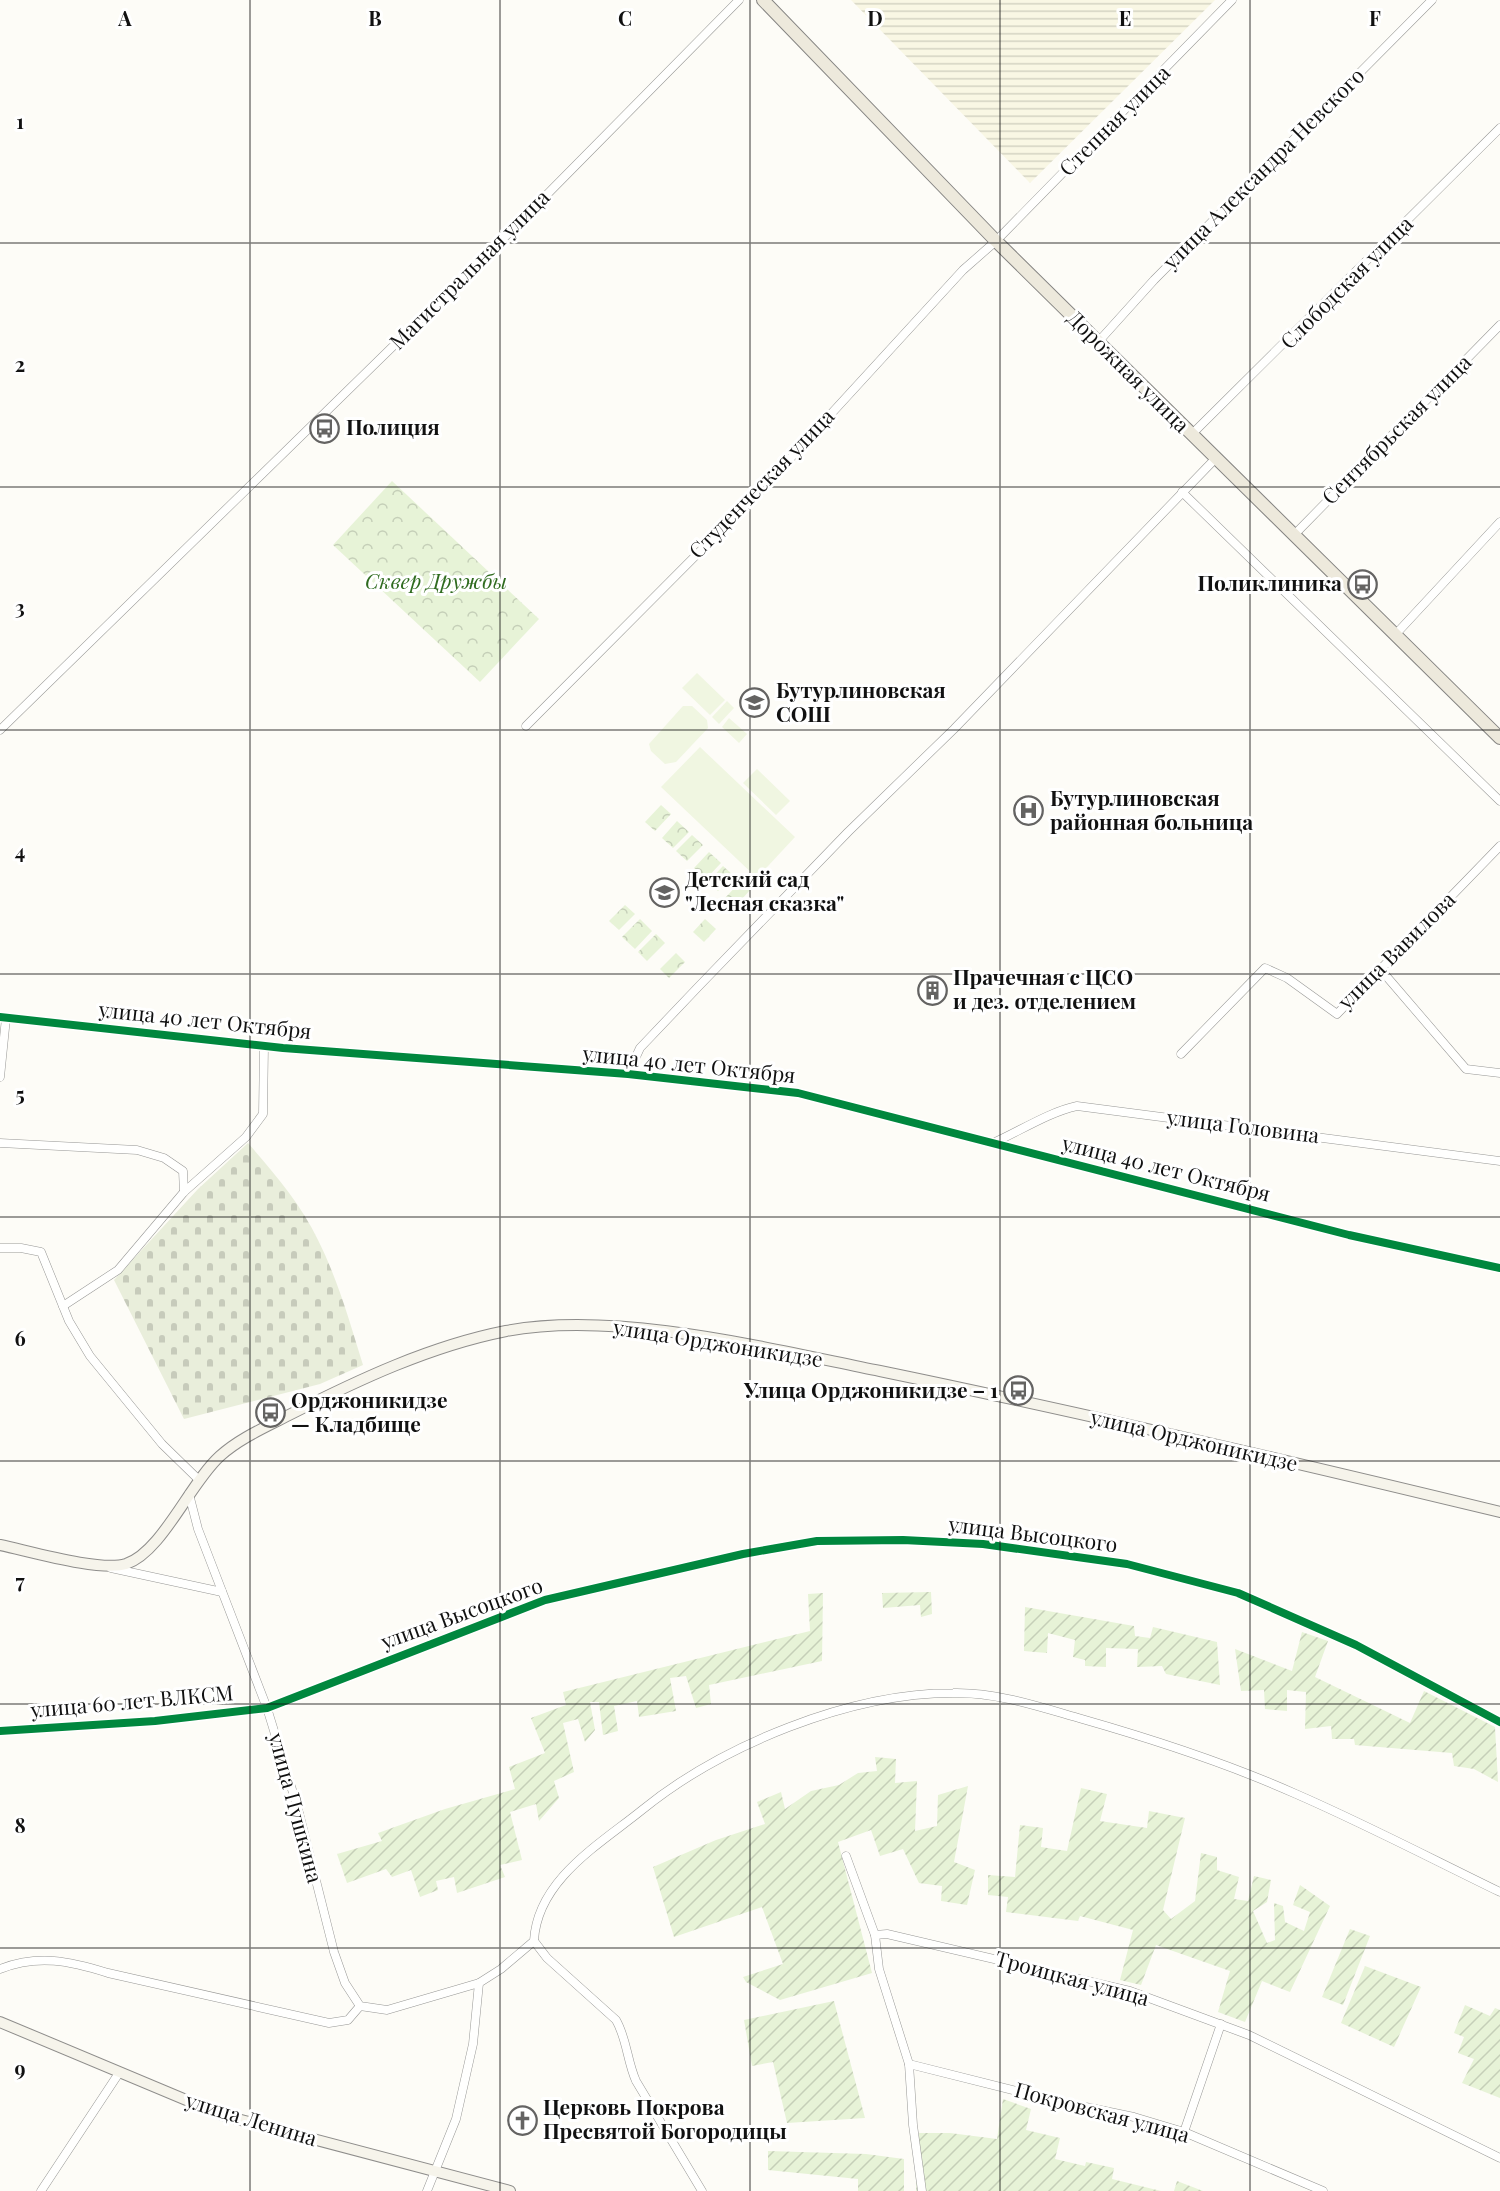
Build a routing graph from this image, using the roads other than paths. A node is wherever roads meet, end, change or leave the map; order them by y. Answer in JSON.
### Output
{"nodes":[{"id":1,"x":739,"y":0,"type":"edge"},
{"id":2,"x":763,"y":0,"type":"edge"},
{"id":3,"x":1232,"y":0,"type":"edge"},
{"id":4,"x":1432,"y":0,"type":"edge"},
{"id":5,"x":1500,"y":128,"type":"edge"},
{"id":6,"x":996,"y":241,"type":"junction"},
{"id":7,"x":1500,"y":325,"type":"edge"},
{"id":8,"x":1099,"y":341,"type":"junction"},
{"id":9,"x":1191,"y":435,"type":"junction"},
{"id":10,"x":1215,"y":459,"type":"junction"},
{"id":11,"x":1182,"y":492,"type":"junction"},
{"id":12,"x":1500,"y":522,"type":"edge"},
{"id":13,"x":1294,"y":535,"type":"junction"},
{"id":14,"x":1395,"y":634,"type":"junction"},
{"id":15,"x":526,"y":726,"type":"dead end"},
{"id":16,"x":0,"y":730,"type":"edge"},
{"id":17,"x":1500,"y":738,"type":"edge"},
{"id":18,"x":1500,"y":801,"type":"edge"},
{"id":19,"x":1500,"y":846,"type":"edge"},
{"id":20,"x":1381,"y":970,"type":"junction"},
{"id":21,"x":3,"y":1017,"type":"edge"},
{"id":22,"x":264,"y":1046,"type":"junction"},
{"id":23,"x":1181,"y":1054,"type":"dead end"},
{"id":24,"x":1500,"y":1073,"type":"edge"},
{"id":25,"x":628,"y":1074,"type":"junction"},
{"id":26,"x":0,"y":1077,"type":"edge"},
{"id":27,"x":0,"y":1143,"type":"edge"},
{"id":28,"x":993,"y":1143,"type":"junction"},
{"id":29,"x":1500,"y":1161,"type":"edge"},
{"id":30,"x":184,"y":1192,"type":"junction"},
{"id":31,"x":0,"y":1248,"type":"edge"},
{"id":32,"x":1500,"y":1268,"type":"edge"},
{"id":33,"x":63,"y":1306,"type":"junction"},
{"id":34,"x":199,"y":1480,"type":"junction"},
{"id":35,"x":189,"y":1494,"type":"junction"},
{"id":36,"x":1500,"y":1512,"type":"edge"},
{"id":37,"x":0,"y":1545,"type":"edge"},
{"id":38,"x":92,"y":1564,"type":"junction"},
{"id":39,"x":222,"y":1592,"type":"junction"},
{"id":40,"x":267,"y":1708,"type":"junction"},
{"id":41,"x":1500,"y":1722,"type":"edge"},
{"id":42,"x":0,"y":1731,"type":"edge"},
{"id":43,"x":846,"y":1856,"type":"dead end"},
{"id":44,"x":1500,"y":1892,"type":"edge"},
{"id":45,"x":875,"y":1935,"type":"junction"},
{"id":46,"x":534,"y":1941,"type":"junction"},
{"id":47,"x":0,"y":1969,"type":"edge"},
{"id":48,"x":479,"y":1983,"type":"junction"},
{"id":49,"x":360,"y":2006,"type":"junction"},
{"id":50,"x":0,"y":2022,"type":"edge"},
{"id":51,"x":1221,"y":2024,"type":"junction"},
{"id":52,"x":909,"y":2064,"type":"junction"},
{"id":53,"x":119,"y":2073,"type":"junction"},
{"id":54,"x":1184,"y":2132,"type":"junction"},
{"id":55,"x":1500,"y":2158,"type":"edge"},
{"id":56,"x":436,"y":2172,"type":"junction"},
{"id":57,"x":41,"y":2191,"type":"edge"},
{"id":58,"x":427,"y":2191,"type":"edge"},
{"id":59,"x":510,"y":2191,"type":"edge"},
{"id":60,"x":702,"y":2191,"type":"edge"},
{"id":61,"x":922,"y":2191,"type":"edge"},
{"id":62,"x":1323,"y":2191,"type":"edge"}],
"edges":[{"from":1,"to":16,"type":"street","name":"Магистральная улица"},
{"from":2,"to":6,"type":"main road","name":"Дорожная улица"},
{"from":3,"to":6,"type":"street","name":"Степная улица"},
{"from":4,"to":8,"type":"street","name":"улица Александра Невского"},
{"from":5,"to":9,"type":"street","name":"Слободская улица"},
{"from":6,"to":8,"type":"main road","name":"Дорожная улица"},
{"from":6,"to":15,"type":"street","name":"Студенческая улица"},
{"from":7,"to":13,"type":"street","name":"Сентябрьская улица"},
{"from":8,"to":9,"type":"main road","name":"Дорожная улица"},
{"from":9,"to":10,"type":"main road","name":"Дорожная улица"},
{"from":10,"to":11,"type":"street"},
{"from":10,"to":13,"type":"main road","name":"Дорожная улица"},
{"from":11,"to":18,"type":"street"},
{"from":11,"to":25,"type":"street"},
{"from":12,"to":14,"type":"street"},
{"from":13,"to":14,"type":"main road","name":"Дорожная улица"},
{"from":14,"to":17,"type":"main road","name":"Дорожная улица"},
{"from":19,"to":20,"type":"street","name":"улица Вавилова"},
{"from":20,"to":23,"type":"street","name":"улица Вавилова"},
{"from":20,"to":24,"type":"street"},
{"from":21,"to":22,"type":"street","name":"улица 40 лет Октября"},
{"from":21,"to":26,"type":"street"},
{"from":22,"to":25,"type":"street","name":"улица 40 лет Октября"},
{"from":22,"to":30,"type":"street"},
{"from":25,"to":28,"type":"street","name":"улица 40 лет Октября"},
{"from":27,"to":30,"type":"street"},
{"from":28,"to":29,"type":"street","name":"улица Головина"},
{"from":28,"to":32,"type":"street","name":"улица 40 лет Октября"},
{"from":30,"to":33,"type":"street"},
{"from":31,"to":33,"type":"street"},
{"from":33,"to":34,"type":"street"},
{"from":34,"to":35,"type":"main road","name":"улица Орджоникидзе"},
{"from":34,"to":36,"type":"main road","name":"улица Орджоникидзе"},
{"from":35,"to":38,"type":"main road","name":"улица Орджоникидзе"},
{"from":35,"to":39,"type":"street","name":"улица Пушкина"},
{"from":37,"to":38,"type":"main road","name":"улица Орджоникидзе"},
{"from":38,"to":39,"type":"street"},
{"from":39,"to":40,"type":"street","name":"улица Пушкина"},
{"from":40,"to":41,"type":"street","name":"улица Высоцкого"},
{"from":40,"to":42,"type":"street","name":"улица 60 лет ВЛКСМ"},
{"from":40,"to":49,"type":"street","name":"улица Пушкина"},
{"from":43,"to":45,"type":"street"},
{"from":44,"to":46,"type":"street"},
{"from":45,"to":51,"type":"street","name":"Троицкая улица"},
{"from":45,"to":52,"type":"street"},
{"from":46,"to":48,"type":"street"},
{"from":46,"to":60,"type":"street"},
{"from":47,"to":49,"type":"street"},
{"from":48,"to":49,"type":"street"},
{"from":48,"to":56,"type":"street"},
{"from":50,"to":53,"type":"main road","name":"улица Ленина"},
{"from":51,"to":54,"type":"street"},
{"from":51,"to":55,"type":"street","name":"Троицкая улица"},
{"from":52,"to":54,"type":"street","name":"Покровская улица"},
{"from":52,"to":61,"type":"street"},
{"from":53,"to":56,"type":"main road","name":"улица Ленина"},
{"from":53,"to":57,"type":"street"},
{"from":54,"to":62,"type":"street","name":"Покровская улица"},
{"from":56,"to":58,"type":"street"},
{"from":56,"to":59,"type":"main road","name":"улица Ленина"}]}
